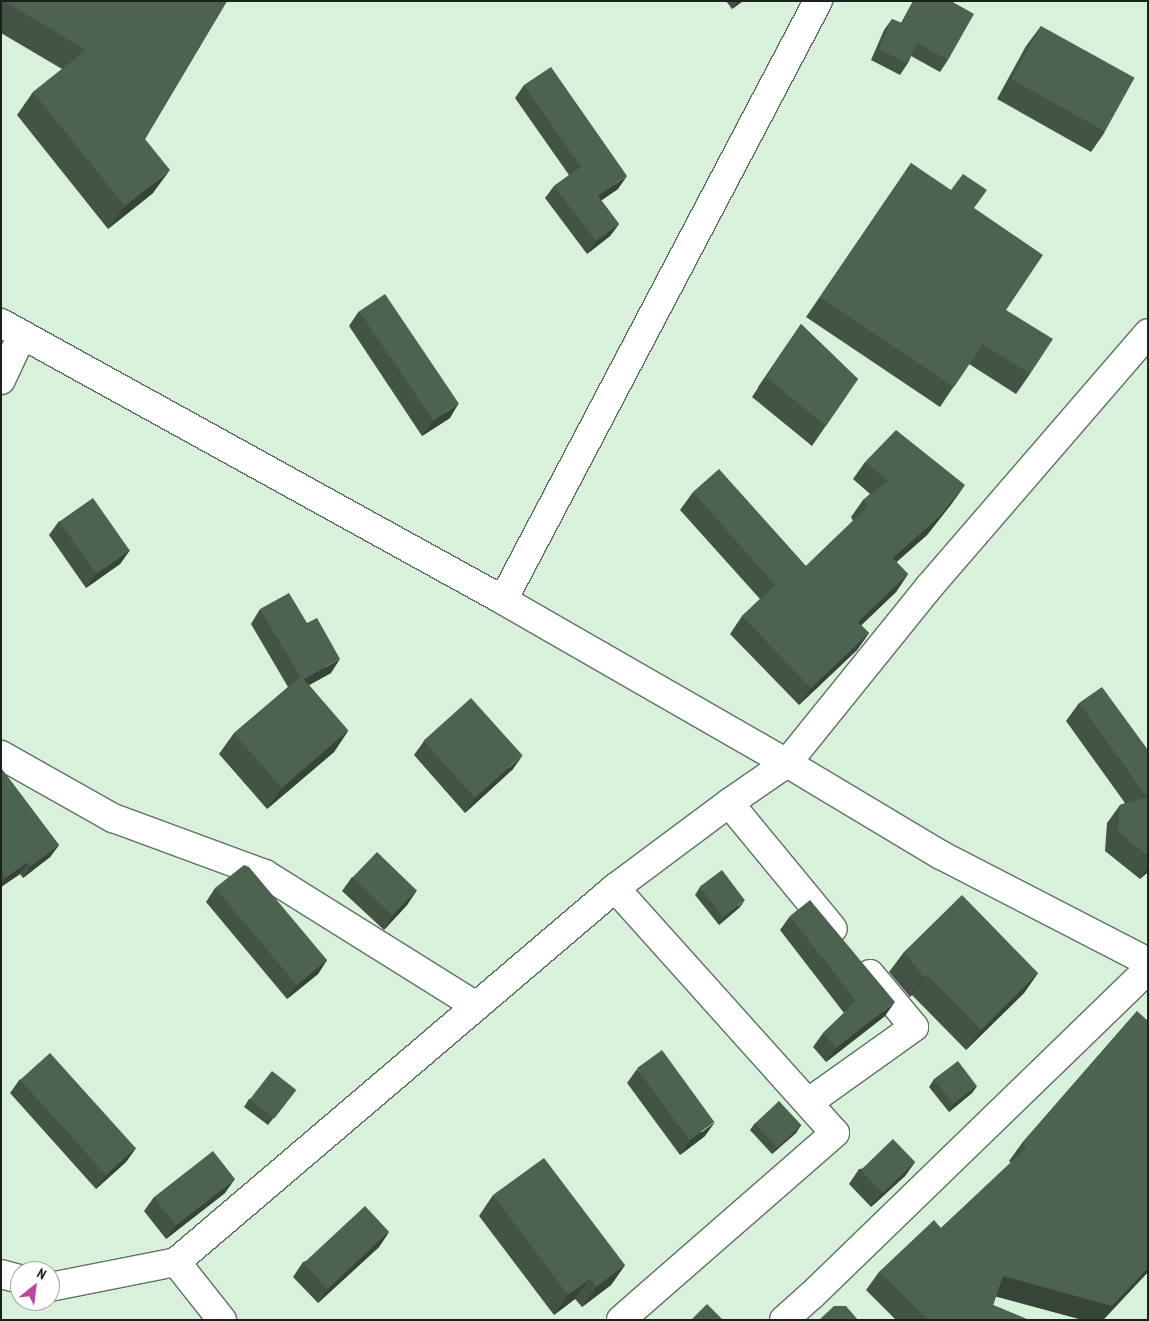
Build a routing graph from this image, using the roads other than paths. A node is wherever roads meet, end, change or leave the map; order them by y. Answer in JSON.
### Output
{"nodes":[{"id":1,"x":818,"y":1,"type":"edge"},
{"id":2,"x":12,"y":329,"type":"edge"},
{"id":3,"x":1148,"y":333,"type":"edge"},
{"id":4,"x":1,"y":380,"type":"edge"},
{"id":5,"x":503,"y":600,"type":"junction"},
{"id":6,"x":1,"y":755,"type":"edge"},
{"id":7,"x":787,"y":763,"type":"junction"},
{"id":8,"x":729,"y":803,"type":"junction"},
{"id":9,"x":614,"y":888,"type":"junction"},
{"id":10,"x":1148,"y":962,"type":"edge"},
{"id":11,"x":1148,"y":970,"type":"edge"},
{"id":12,"x":476,"y":1005,"type":"junction"},
{"id":13,"x":809,"y":1102,"type":"junction"},
{"id":14,"x":176,"y":1262,"type":"junction"},
{"id":15,"x":60,"y":1285,"type":"edge"},
{"id":16,"x":222,"y":1320,"type":"edge"},
{"id":17,"x":621,"y":1320,"type":"edge"},
{"id":18,"x":784,"y":1320,"type":"edge"}],
"edges":[{"from":1,"to":5,"type":"street"},
{"from":2,"to":4,"type":"street"},
{"from":2,"to":5,"type":"street"},
{"from":3,"to":7,"type":"street"},
{"from":5,"to":7,"type":"street"},
{"from":6,"to":12,"type":"street"},
{"from":7,"to":8,"type":"street"},
{"from":7,"to":10,"type":"street"},
{"from":8,"to":9,"type":"street"},
{"from":8,"to":13,"type":"street"},
{"from":9,"to":12,"type":"street"},
{"from":9,"to":13,"type":"street"},
{"from":11,"to":18,"type":"street"},
{"from":12,"to":14,"type":"street"},
{"from":13,"to":17,"type":"street"},
{"from":14,"to":15,"type":"street"},
{"from":14,"to":16,"type":"street"}]}
